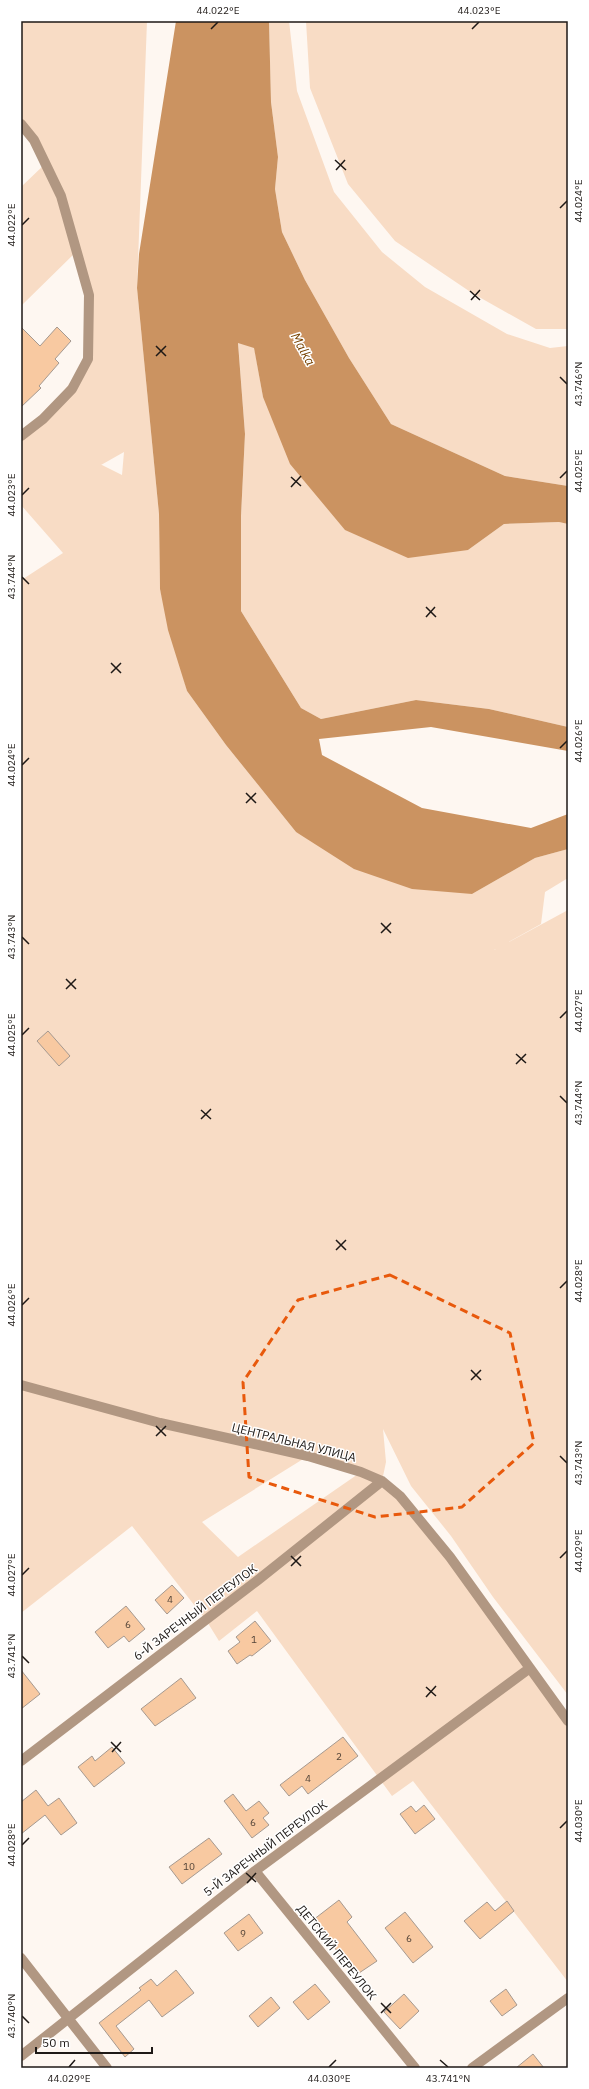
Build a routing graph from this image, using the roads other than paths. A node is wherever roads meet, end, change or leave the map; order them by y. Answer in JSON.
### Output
{"nodes":[{"id":1,"x":21,"y":124,"type":"edge"},
{"id":2,"x":21,"y":436,"type":"edge"},
{"id":3,"x":21,"y":1385,"type":"edge"},
{"id":4,"x":382,"y":1481,"type":"junction"},
{"id":5,"x":530,"y":1668,"type":"junction"},
{"id":6,"x":568,"y":1720,"type":"edge"},
{"id":7,"x":21,"y":1761,"type":"edge"},
{"id":8,"x":255,"y":1871,"type":"junction"},
{"id":9,"x":21,"y":1958,"type":"edge"},
{"id":10,"x":568,"y":1998,"type":"edge"},
{"id":11,"x":69,"y":2019,"type":"junction"},
{"id":12,"x":21,"y":2056,"type":"edge"},
{"id":13,"x":107,"y":2068,"type":"edge"},
{"id":14,"x":415,"y":2068,"type":"edge"},
{"id":15,"x":472,"y":2068,"type":"edge"}],
"edges":[{"from":1,"to":2,"type":"street"},
{"from":3,"to":4,"type":"street","name":"ЦЕНТРАЛЬНАЯ УЛИЦА"},
{"from":4,"to":5,"type":"street","name":"ЦЕНТРАЛЬНАЯ УЛИЦА"},
{"from":4,"to":7,"type":"street","name":"6-Й ЗАРЕЧНЫЙ ПЕРЕУЛОК"},
{"from":5,"to":6,"type":"street","name":"ЦЕНТРАЛЬНАЯ УЛИЦА"},
{"from":5,"to":8,"type":"street","name":"5-Й ЗАРЕЧНЫЙ ПЕРЕУЛОК"},
{"from":8,"to":11,"type":"street","name":"5-Й ЗАРЕЧНЫЙ ПЕРЕУЛОК"},
{"from":8,"to":14,"type":"street","name":"ДЕТСКИЙ ПЕРЕУЛОК"},
{"from":9,"to":11,"type":"street"},
{"from":10,"to":15,"type":"street"},
{"from":11,"to":12,"type":"street","name":"5-Й ЗАРЕЧНЫЙ ПЕРЕУЛОК"},
{"from":11,"to":13,"type":"street"}]}
